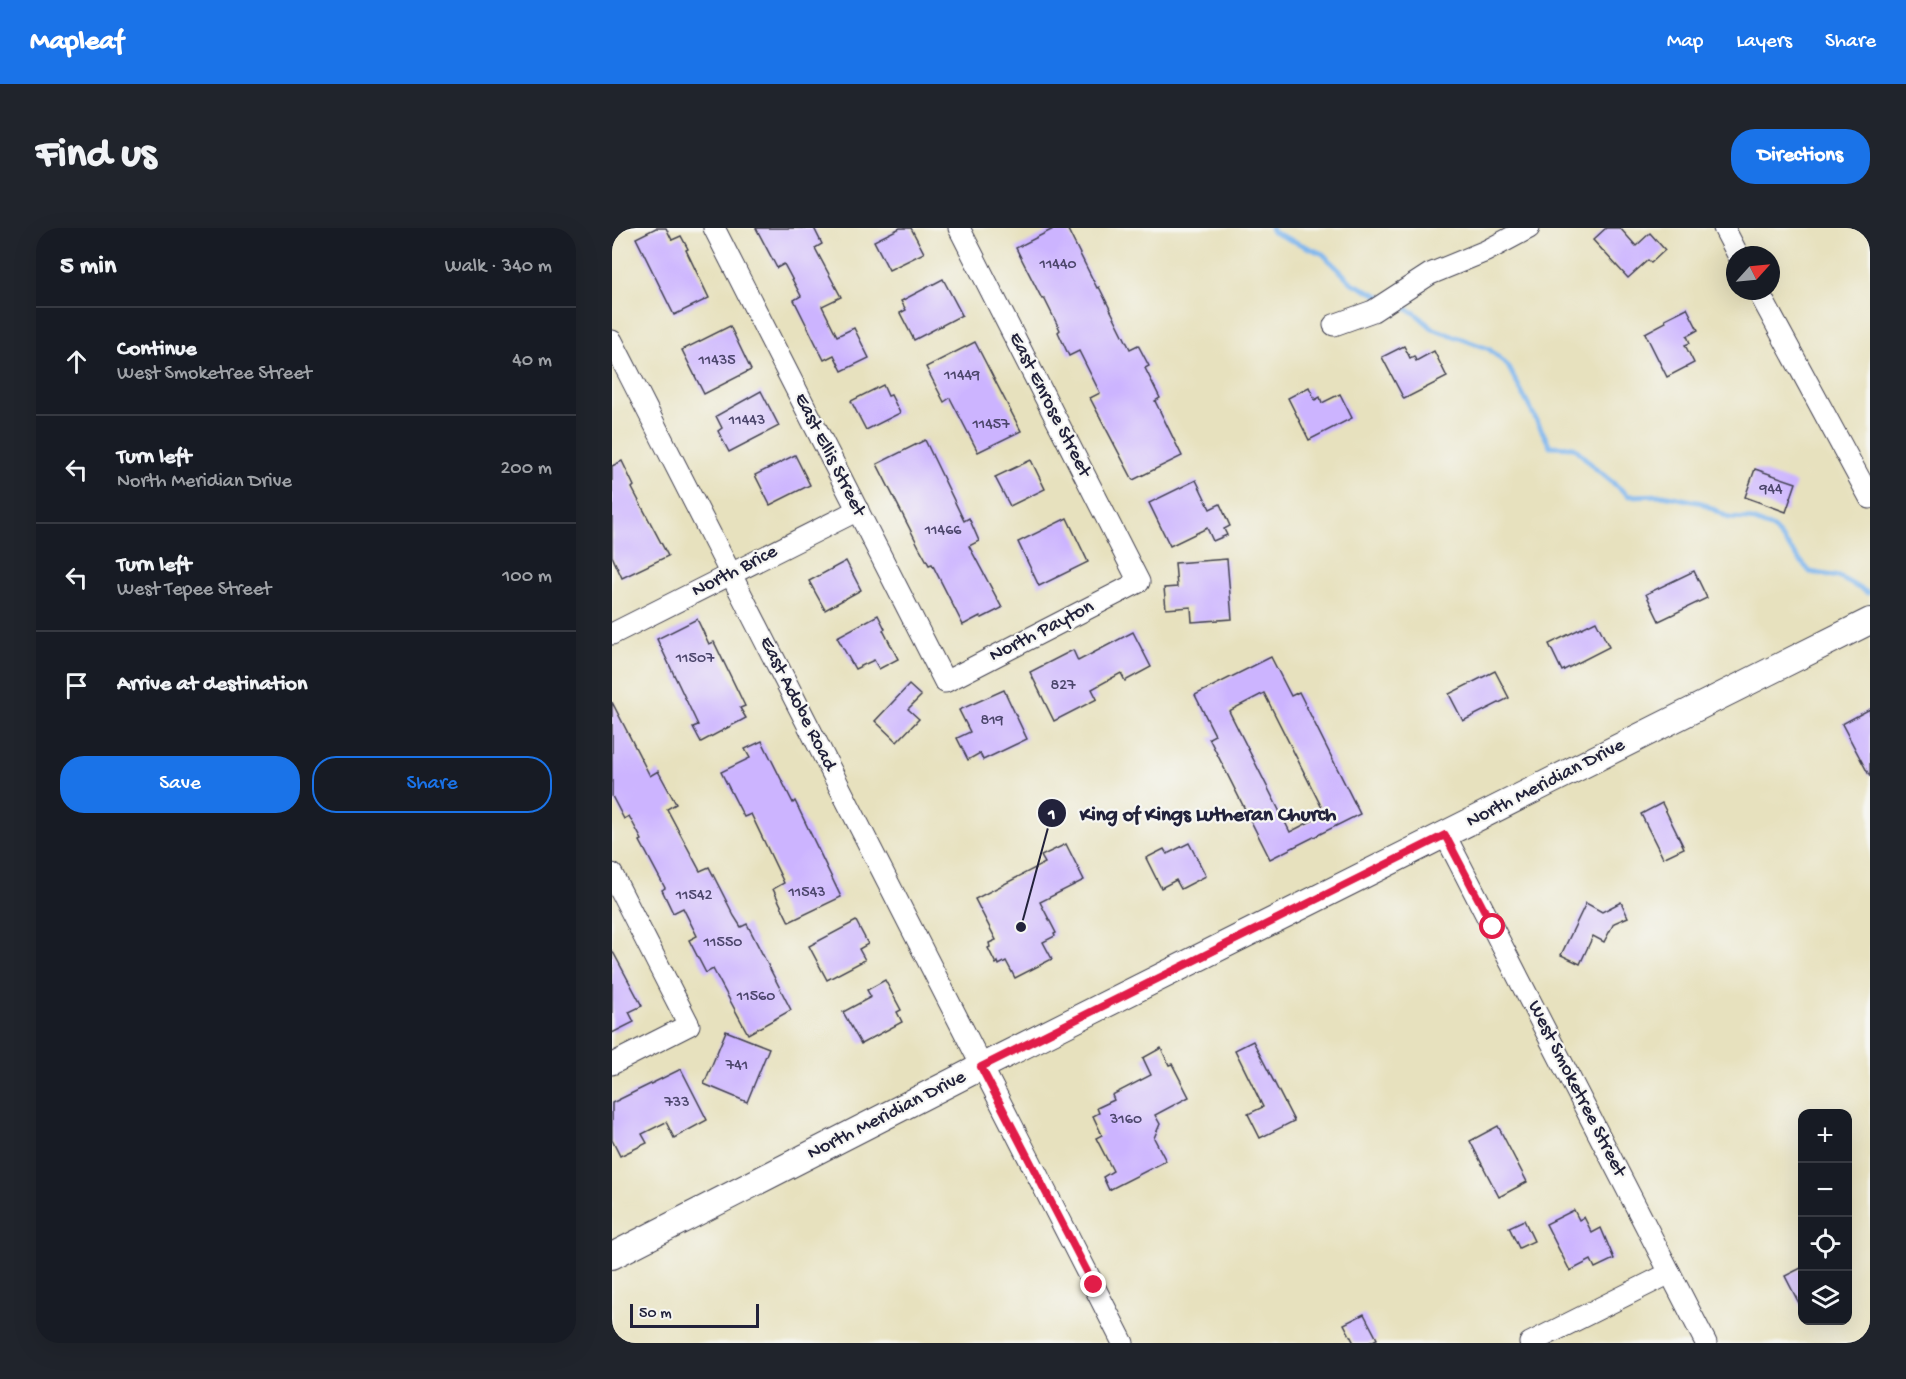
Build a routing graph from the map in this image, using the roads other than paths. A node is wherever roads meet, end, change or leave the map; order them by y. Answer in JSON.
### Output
{"nodes":[{"id":1,"x":714,"y":228,"type":"edge"},
{"id":2,"x":959,"y":228,"type":"edge"},
{"id":3,"x":1529,"y":228,"type":"edge"},
{"id":4,"x":1724,"y":228,"type":"edge"},
{"id":5,"x":1733,"y":246,"type":"edge"},
{"id":6,"x":1763,"y":300,"type":"edge"},
{"id":7,"x":1334,"y":326,"type":"dead end"},
{"id":8,"x":612,"y":341,"type":"edge"},
{"id":9,"x":1870,"y":498,"type":"edge"},
{"id":10,"x":858,"y":510,"type":"junction"},
{"id":11,"x":731,"y":573,"type":"junction"},
{"id":12,"x":1139,"y":582,"type":"joint"},
{"id":13,"x":1870,"y":621,"type":"edge"},
{"id":14,"x":612,"y":634,"type":"edge"},
{"id":15,"x":945,"y":682,"type":"joint"},
{"id":16,"x":1445,"y":835,"type":"junction"},
{"id":17,"x":612,"y":874,"type":"edge"},
{"id":18,"x":612,"y":1064,"type":"edge"},
{"id":19,"x":981,"y":1067,"type":"junction"},
{"id":20,"x":612,"y":1256,"type":"edge"},
{"id":21,"x":1670,"y":1273,"type":"junction"},
{"id":22,"x":1123,"y":1343,"type":"edge"},
{"id":23,"x":1530,"y":1343,"type":"edge"},
{"id":24,"x":1706,"y":1343,"type":"edge"}],
"edges":[{"from":1,"to":10,"type":"street","name":"East Ellis Street"},
{"from":2,"to":12,"type":"street","name":"East Enrose Street"},
{"from":3,"to":7,"type":"street"},
{"from":4,"to":5,"type":"street"},
{"from":6,"to":9,"type":"street"},
{"from":8,"to":11,"type":"street","name":"East Adobe Road"},
{"from":10,"to":11,"type":"street","name":"North Brice"},
{"from":10,"to":15,"type":"street","name":"East Ellis Street"},
{"from":11,"to":14,"type":"street","name":"North Brice"},
{"from":11,"to":19,"type":"street","name":"East Adobe Road"},
{"from":12,"to":15,"type":"street","name":"North Payton"},
{"from":13,"to":16,"type":"street","name":"North Meridian Drive"},
{"from":16,"to":19,"type":"street","name":"North Meridian Drive"},
{"from":16,"to":21,"type":"street","name":"West Smoketree Street"},
{"from":17,"to":18,"type":"street"},
{"from":19,"to":20,"type":"street","name":"North Meridian Drive"},
{"from":19,"to":22,"type":"street","name":"East Adobe Road"},
{"from":21,"to":23,"type":"street"},
{"from":21,"to":24,"type":"street","name":"West Smoketree Street"}]}
